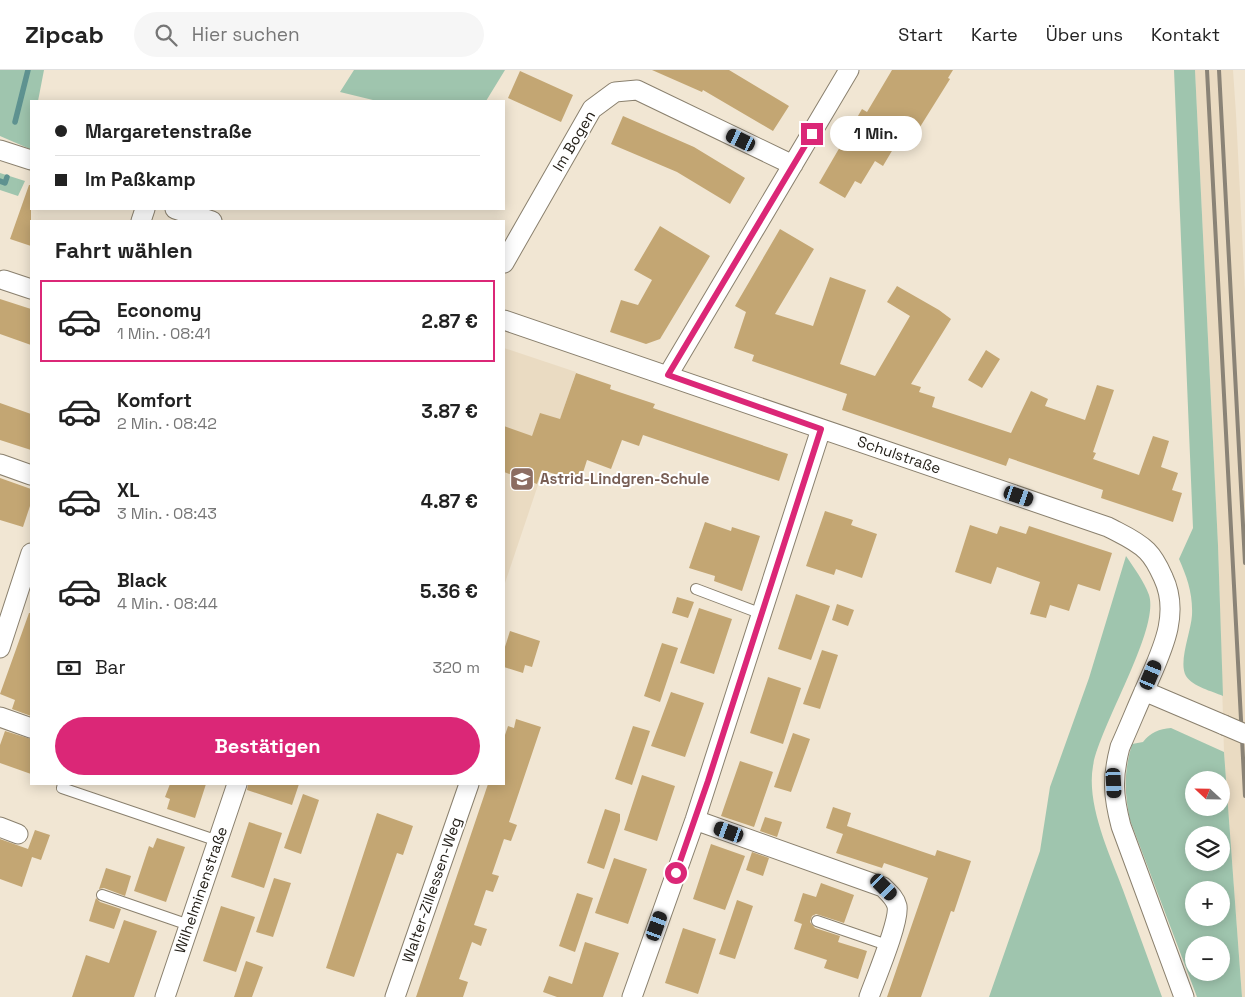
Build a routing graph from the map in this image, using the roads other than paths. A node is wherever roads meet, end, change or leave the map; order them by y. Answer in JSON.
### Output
{"nodes":[{"id":1,"x":849,"y":70,"type":"edge"},
{"id":2,"x":0,"y":150,"type":"edge"},
{"id":3,"x":30,"y":160,"type":"edge"},
{"id":4,"x":793,"y":165,"type":"junction"},
{"id":5,"x":178,"y":210,"type":"edge"},
{"id":6,"x":209,"y":220,"type":"edge"},
{"id":7,"x":505,"y":261,"type":"edge"},
{"id":8,"x":4,"y":280,"type":"dead end"},
{"id":9,"x":30,"y":289,"type":"edge"},
{"id":10,"x":505,"y":320,"type":"edge"},
{"id":11,"x":668,"y":375,"type":"junction"},
{"id":12,"x":821,"y":429,"type":"junction"},
{"id":13,"x":0,"y":464,"type":"edge"},
{"id":14,"x":30,"y":475,"type":"edge"},
{"id":15,"x":30,"y":556,"type":"edge"},
{"id":16,"x":696,"y":589,"type":"dead end"},
{"id":17,"x":762,"y":614,"type":"junction"},
{"id":18,"x":0,"y":648,"type":"edge"},
{"id":19,"x":1144,"y":691,"type":"junction"},
{"id":20,"x":0,"y":717,"type":"edge"},
{"id":21,"x":30,"y":728,"type":"edge"},
{"id":22,"x":1245,"y":734,"type":"edge"},
{"id":23,"x":63,"y":785,"type":"edge"},
{"id":24,"x":237,"y":785,"type":"edge"},
{"id":25,"x":469,"y":785,"type":"edge"},
{"id":26,"x":695,"y":820,"type":"junction"},
{"id":27,"x":0,"y":827,"type":"edge"},
{"id":28,"x":18,"y":834,"type":"dead end"},
{"id":29,"x":218,"y":842,"type":"junction"},
{"id":30,"x":102,"y":895,"type":"dead end"},
{"id":31,"x":816,"y":921,"type":"dead end"},
{"id":32,"x":189,"y":925,"type":"junction"},
{"id":33,"x":887,"y":945,"type":"junction"},
{"id":34,"x":165,"y":997,"type":"edge"},
{"id":35,"x":396,"y":997,"type":"edge"},
{"id":36,"x":632,"y":997,"type":"edge"},
{"id":37,"x":869,"y":997,"type":"edge"},
{"id":38,"x":1184,"y":997,"type":"edge"}],
"edges":[{"from":1,"to":4,"type":"street"},
{"from":2,"to":3,"type":"street"},
{"from":4,"to":7,"type":"street","name":"Im Bogen"},
{"from":4,"to":11,"type":"street"},
{"from":5,"to":6,"type":"street"},
{"from":8,"to":9,"type":"street"},
{"from":10,"to":11,"type":"street","name":"Schulstraße"},
{"from":11,"to":12,"type":"street","name":"Schulstraße"},
{"from":12,"to":17,"type":"street"},
{"from":12,"to":19,"type":"street","name":"Schulstraße"},
{"from":13,"to":14,"type":"street"},
{"from":15,"to":18,"type":"street"},
{"from":16,"to":17,"type":"lane"},
{"from":17,"to":26,"type":"street"},
{"from":19,"to":22,"type":"street","bridge":true},
{"from":19,"to":38,"type":"street","name":"Schulstraße"},
{"from":20,"to":21,"type":"street"},
{"from":23,"to":29,"type":"lane"},
{"from":24,"to":29,"type":"street","name":"Wilhelminenstraße"},
{"from":25,"to":35,"type":"street","name":"Walter-Zillessen-Weg"},
{"from":26,"to":33,"type":"street"},
{"from":26,"to":36,"type":"street"},
{"from":27,"to":28,"type":"street"},
{"from":29,"to":32,"type":"street","name":"Wilhelminenstraße"},
{"from":30,"to":32,"type":"lane"},
{"from":31,"to":33,"type":"lane"},
{"from":32,"to":34,"type":"street","name":"Wilhelminenstraße"},
{"from":33,"to":37,"type":"street"}]}
